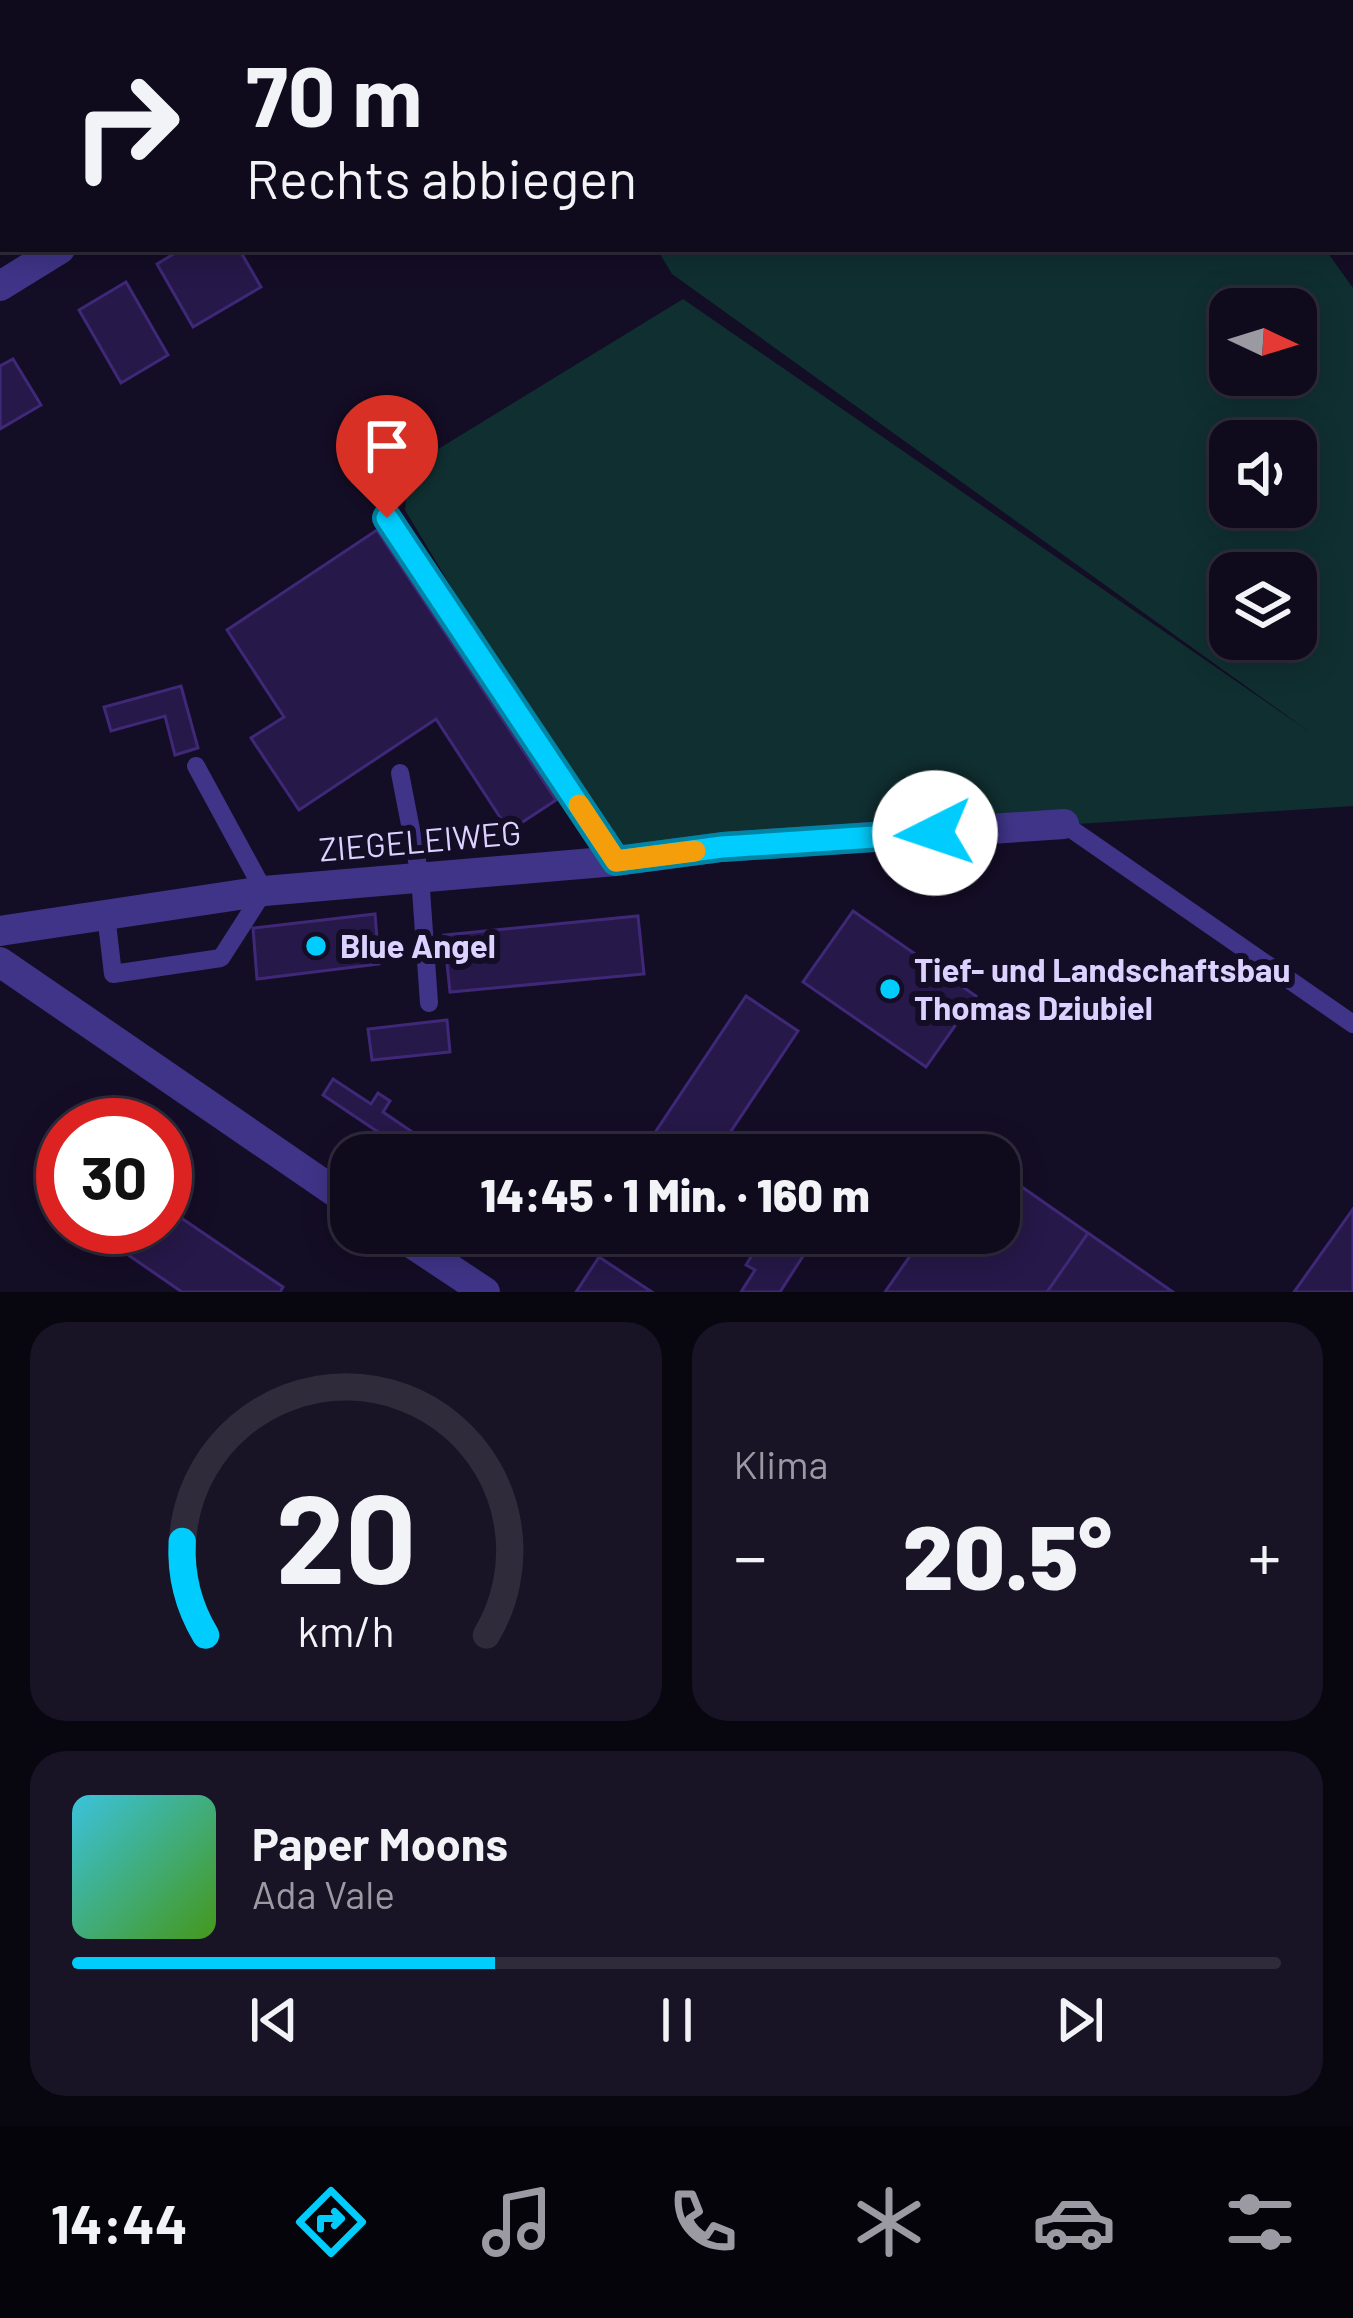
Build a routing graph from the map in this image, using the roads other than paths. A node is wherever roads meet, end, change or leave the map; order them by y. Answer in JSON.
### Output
{"nodes":[{"id":1,"x":55,"y":252,"type":"edge"},
{"id":2,"x":0,"y":286,"type":"edge"},
{"id":3,"x":387,"y":518,"type":"dead end"},
{"id":4,"x":196,"y":766,"type":"dead end"},
{"id":5,"x":400,"y":773,"type":"dead end"},
{"id":6,"x":1064,"y":824,"type":"joint"},
{"id":7,"x":616,"y":861,"type":"junction"},
{"id":8,"x":420,"y":876,"type":"junction"},
{"id":9,"x":264,"y":891,"type":"junction"},
{"id":10,"x":106,"y":915,"type":"junction"},
{"id":11,"x":0,"y":931,"type":"edge"},
{"id":12,"x":0,"y":962,"type":"edge"},
{"id":13,"x":429,"y":1003,"type":"dead end"},
{"id":14,"x":1353,"y":1024,"type":"edge"},
{"id":15,"x":330,"y":1189,"type":"edge"},
{"id":16,"x":428,"y":1254,"type":"edge"},
{"id":17,"x":485,"y":1292,"type":"edge"}],
"edges":[{"from":1,"to":2,"type":"street"},
{"from":3,"to":7,"type":"lane"},
{"from":4,"to":9,"type":"lane"},
{"from":5,"to":8,"type":"lane"},
{"from":6,"to":7,"type":"street","name":"ZIEGELEIWEG"},
{"from":6,"to":14,"type":"lane"},
{"from":7,"to":8,"type":"street","name":"ZIEGELEIWEG"},
{"from":8,"to":9,"type":"street","name":"ZIEGELEIWEG"},
{"from":8,"to":13,"type":"lane"},
{"from":9,"to":10,"type":"street","name":"ZIEGELEIWEG"},
{"from":9,"to":10,"type":"lane"},
{"from":10,"to":11,"type":"street","name":"ZIEGELEIWEG"},
{"from":12,"to":15,"type":"street"},
{"from":16,"to":17,"type":"street"}]}
